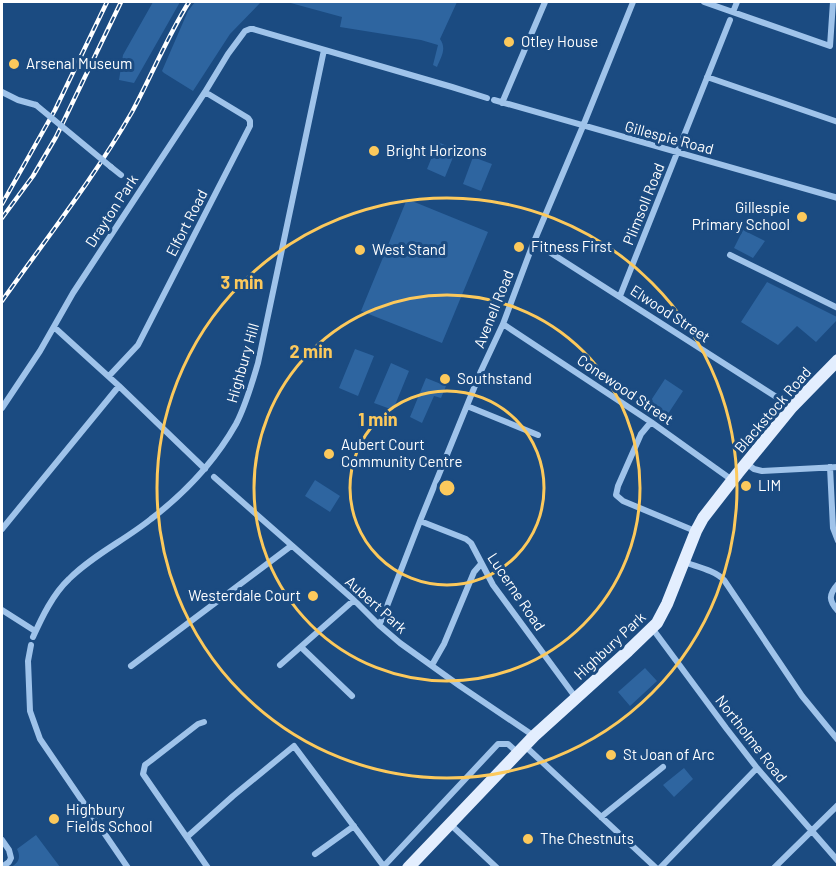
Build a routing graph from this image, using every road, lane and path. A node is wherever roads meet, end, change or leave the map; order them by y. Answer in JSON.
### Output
{"nodes":[{"id":1,"x":545,"y":2,"type":"edge"},
{"id":2,"x":633,"y":2,"type":"edge"},
{"id":3,"x":704,"y":2,"type":"edge"},
{"id":4,"x":737,"y":2,"type":"edge"},
{"id":5,"x":833,"y":2,"type":"edge"},
{"id":6,"x":733,"y":12,"type":"junction"},
{"id":7,"x":730,"y":20,"type":"dead end"},
{"id":8,"x":247,"y":30,"type":"joint"},
{"id":9,"x":324,"y":50,"type":"junction"},
{"id":10,"x":707,"y":77,"type":"junction"},
{"id":11,"x":2,"y":92,"type":"edge"},
{"id":12,"x":205,"y":92,"type":"junction"},
{"id":13,"x":502,"y":103,"type":"junction"},
{"id":14,"x":837,"y":122,"type":"edge"},
{"id":15,"x":583,"y":126,"type":"junction"},
{"id":16,"x":677,"y":154,"type":"junction"},
{"id":17,"x":121,"y":175,"type":"dead end"},
{"id":18,"x":837,"y":198,"type":"edge"},
{"id":19,"x":533,"y":244,"type":"junction"},
{"id":20,"x":730,"y":255,"type":"dead end"},
{"id":21,"x":620,"y":296,"type":"junction"},
{"id":22,"x":837,"y":308,"type":"edge"},
{"id":23,"x":503,"y":324,"type":"junction"},
{"id":24,"x":54,"y":327,"type":"junction"},
{"id":25,"x":837,"y":360,"type":"edge"},
{"id":26,"x":109,"y":376,"type":"junction"},
{"id":27,"x":119,"y":386,"type":"junction"},
{"id":28,"x":467,"y":406,"type":"junction"},
{"id":29,"x":2,"y":408,"type":"edge"},
{"id":30,"x":792,"y":408,"type":"junction"},
{"id":31,"x":651,"y":422,"type":"junction"},
{"id":32,"x":538,"y":435,"type":"dead end"},
{"id":33,"x":746,"y":463,"type":"junction"},
{"id":34,"x":834,"y":467,"type":"edge"},
{"id":35,"x":205,"y":468,"type":"junction"},
{"id":36,"x":214,"y":477,"type":"dead end"},
{"id":37,"x":732,"y":480,"type":"junction"},
{"id":38,"x":420,"y":521,"type":"junction"},
{"id":39,"x":2,"y":529,"type":"edge"},
{"id":40,"x":696,"y":531,"type":"junction"},
{"id":41,"x":837,"y":541,"type":"edge"},
{"id":42,"x":291,"y":546,"type":"junction"},
{"id":43,"x":684,"y":562,"type":"junction"},
{"id":44,"x":481,"y":564,"type":"junction"},
{"id":45,"x":837,"y":584,"type":"edge"},
{"id":46,"x":354,"y":600,"type":"junction"},
{"id":47,"x":2,"y":610,"type":"edge"},
{"id":48,"x":837,"y":611,"type":"edge"},
{"id":49,"x":379,"y":625,"type":"junction"},
{"id":50,"x":652,"y":628,"type":"junction"},
{"id":51,"x":31,"y":645,"type":"dead end"},
{"id":52,"x":301,"y":647,"type":"junction"},
{"id":53,"x":280,"y":664,"type":"dead end"},
{"id":54,"x":432,"y":665,"type":"junction"},
{"id":55,"x":130,"y":666,"type":"dead end"},
{"id":56,"x":352,"y":696,"type":"dead end"},
{"id":57,"x":576,"y":698,"type":"junction"},
{"id":58,"x":204,"y":722,"type":"dead end"},
{"id":59,"x":534,"y":736,"type":"junction"},
{"id":60,"x":837,"y":740,"type":"edge"},
{"id":61,"x":521,"y":749,"type":"junction"},
{"id":62,"x":663,"y":767,"type":"dead end"},
{"id":63,"x":757,"y":768,"type":"junction"},
{"id":64,"x":837,"y":805,"type":"edge"},
{"id":65,"x":602,"y":817,"type":"junction"},
{"id":66,"x":450,"y":824,"type":"junction"},
{"id":67,"x":354,"y":826,"type":"junction"},
{"id":68,"x":811,"y":830,"type":"junction"},
{"id":69,"x":187,"y":837,"type":"junction"},
{"id":70,"x":2,"y":840,"type":"edge"},
{"id":71,"x":315,"y":854,"type":"dead end"},
{"id":72,"x":837,"y":861,"type":"edge"},
{"id":73,"x":2,"y":867,"type":"edge"},
{"id":74,"x":128,"y":867,"type":"edge"},
{"id":75,"x":208,"y":867,"type":"edge"},
{"id":76,"x":385,"y":867,"type":"edge"},
{"id":77,"x":408,"y":867,"type":"edge"},
{"id":78,"x":497,"y":867,"type":"edge"},
{"id":79,"x":658,"y":867,"type":"edge"},
{"id":80,"x":774,"y":867,"type":"edge"}],
"edges":[{"from":1,"to":13,"type":"street"},
{"from":2,"to":15,"type":"street","name":"Avenell Road"},
{"from":3,"to":6,"type":"street"},
{"from":4,"to":6,"type":"street"},
{"from":5,"to":6,"type":"street"},
{"from":7,"to":10,"type":"street","name":"Plimsoll Road"},
{"from":8,"to":9,"type":"street","name":"Gillespie Road"},
{"from":8,"to":12,"type":"street","name":"Drayton Park"},
{"from":9,"to":13,"type":"street","name":"Gillespie Road"},
{"from":9,"to":35,"type":"street","name":"Highbury Hill"},
{"from":10,"to":14,"type":"street"},
{"from":10,"to":16,"type":"street","name":"Plimsoll Road"},
{"from":11,"to":17,"type":"street","bridge":true},
{"from":12,"to":24,"type":"street","name":"Drayton Park"},
{"from":12,"to":26,"type":"street","name":"Elfort Road"},
{"from":13,"to":15,"type":"street","name":"Gillespie Road"},
{"from":15,"to":16,"type":"street","name":"Gillespie Road"},
{"from":15,"to":19,"type":"street","name":"Avenell Road"},
{"from":16,"to":18,"type":"street","name":"Gillespie Road"},
{"from":16,"to":21,"type":"street","name":"Plimsoll Road"},
{"from":19,"to":21,"type":"street","name":"Elwood Street"},
{"from":19,"to":23,"type":"street","name":"Avenell Road"},
{"from":20,"to":22,"type":"street"},
{"from":21,"to":30,"type":"street","name":"Elwood Street"},
{"from":23,"to":28,"type":"street","name":"Avenell Road"},
{"from":23,"to":31,"type":"street","name":"Conewood Street"},
{"from":24,"to":26,"type":"street"},
{"from":24,"to":29,"type":"street","name":"Drayton Park"},
{"from":25,"to":30,"type":"main road","name":"Blackstock Road"},
{"from":26,"to":27,"type":"street"},
{"from":27,"to":35,"type":"street"},
{"from":27,"to":39,"type":"street"},
{"from":28,"to":32,"type":"street"},
{"from":28,"to":38,"type":"street","name":"Avenell Road"},
{"from":30,"to":33,"type":"main road","name":"Blackstock Road"},
{"from":31,"to":37,"type":"street","name":"Conewood Street"},
{"from":31,"to":40,"type":"street"},
{"from":33,"to":34,"type":"street"},
{"from":33,"to":37,"type":"main road","name":"Blackstock Road"},
{"from":34,"to":41,"type":"street"},
{"from":35,"to":47,"type":"street","name":"Highbury Hill"},
{"from":36,"to":42,"type":"street","name":"Aubert Park"},
{"from":37,"to":40,"type":"main road","name":"Highbury Park"},
{"from":38,"to":44,"type":"street","name":"Lucerne Road"},
{"from":38,"to":49,"type":"street","name":"Avenell Road"},
{"from":40,"to":43,"type":"main road","name":"Highbury Park"},
{"from":42,"to":46,"type":"street","name":"Aubert Park"},
{"from":42,"to":55,"type":"street"},
{"from":43,"to":50,"type":"main road","name":"Highbury Park"},
{"from":43,"to":60,"type":"street"},
{"from":44,"to":54,"type":"street"},
{"from":44,"to":57,"type":"street","name":"Lucerne Road"},
{"from":45,"to":48,"type":"street"},
{"from":46,"to":49,"type":"street","name":"Aubert Park"},
{"from":46,"to":52,"type":"street"},
{"from":49,"to":54,"type":"street","name":"Aubert Park"},
{"from":50,"to":57,"type":"main road","name":"Highbury Park"},
{"from":50,"to":63,"type":"street","name":"Northolme Road"},
{"from":51,"to":74,"type":"street"},
{"from":52,"to":53,"type":"street"},
{"from":52,"to":56,"type":"street"},
{"from":54,"to":59,"type":"street","name":"Aubert Park"},
{"from":57,"to":59,"type":"main road","name":"Highbury Park"},
{"from":58,"to":69,"type":"street"},
{"from":59,"to":61,"type":"main road","name":"Highbury Park"},
{"from":61,"to":65,"type":"street"},
{"from":61,"to":66,"type":"main road","name":"Highbury Park"},
{"from":61,"to":76,"type":"street"},
{"from":62,"to":65,"type":"street"},
{"from":63,"to":68,"type":"street","name":"Northolme Road"},
{"from":63,"to":79,"type":"street"},
{"from":64,"to":68,"type":"street"},
{"from":65,"to":79,"type":"street"},
{"from":66,"to":77,"type":"main road","name":"Highbury Park"},
{"from":66,"to":78,"type":"street"},
{"from":67,"to":69,"type":"street"},
{"from":67,"to":71,"type":"street"},
{"from":67,"to":76,"type":"street"},
{"from":68,"to":72,"type":"street","name":"Northolme Road"},
{"from":68,"to":80,"type":"street"},
{"from":69,"to":75,"type":"street"},
{"from":70,"to":73,"type":"street"}]}
